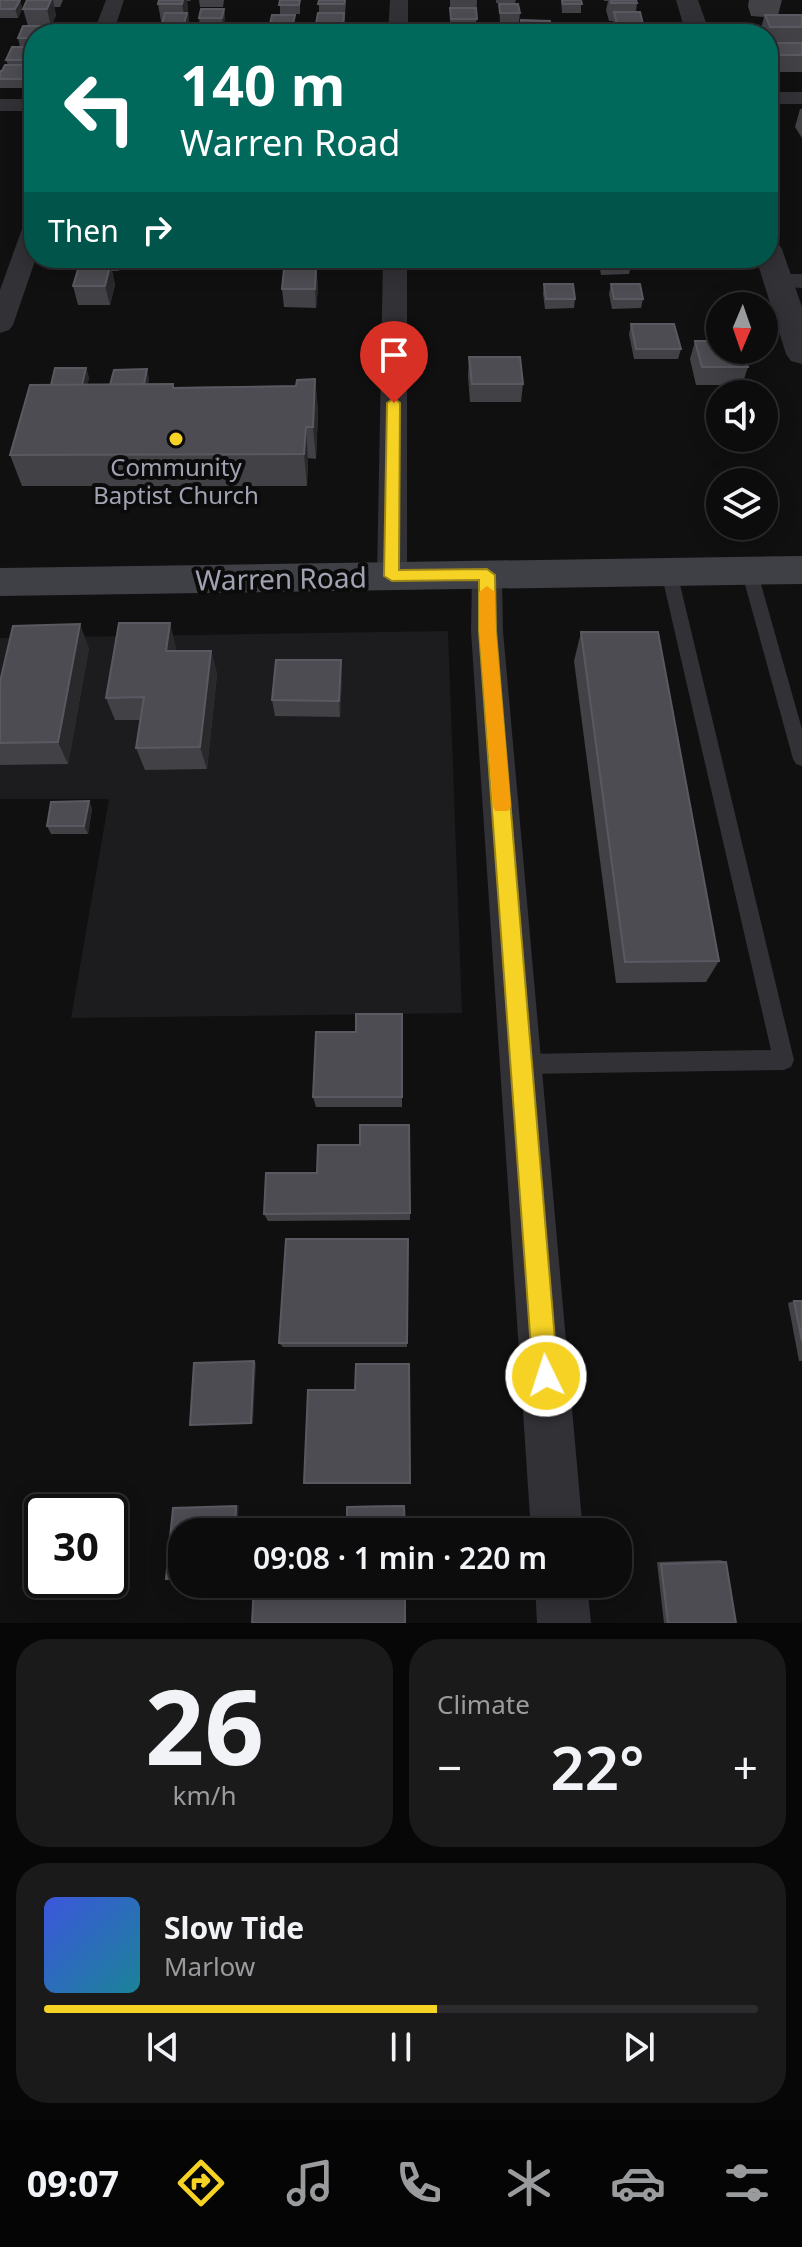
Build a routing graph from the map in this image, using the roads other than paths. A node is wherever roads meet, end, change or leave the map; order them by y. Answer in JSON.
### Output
{"nodes":[{"id":1,"x":115,"y":0,"type":"edge"},
{"id":2,"x":399,"y":0,"type":"edge"},
{"id":3,"x":687,"y":0,"type":"edge"},
{"id":4,"x":107,"y":24,"type":"edge"},
{"id":5,"x":398,"y":24,"type":"edge"},
{"id":6,"x":695,"y":24,"type":"edge"},
{"id":7,"x":778,"y":98,"type":"edge"},
{"id":8,"x":802,"y":98,"type":"edge"},
{"id":9,"x":0,"y":105,"type":"edge"},
{"id":10,"x":24,"y":105,"type":"edge"},
{"id":11,"x":24,"y":257,"type":"edge"},
{"id":12,"x":778,"y":264,"type":"edge"},
{"id":13,"x":395,"y":268,"type":"edge"},
{"id":14,"x":790,"y":281,"type":"edge"},
{"id":15,"x":0,"y":325,"type":"edge"},
{"id":16,"x":802,"y":354,"type":"edge"},
{"id":17,"x":749,"y":570,"type":"junction"},
{"id":18,"x":802,"y":570,"type":"edge"},
{"id":19,"x":669,"y":572,"type":"junction"},
{"id":20,"x":487,"y":575,"type":"junction"},
{"id":21,"x":392,"y":576,"type":"junction"},
{"id":22,"x":0,"y":582,"type":"edge"},
{"id":23,"x":802,"y":759,"type":"edge"},
{"id":24,"x":523,"y":1064,"type":"junction"},
{"id":25,"x":556,"y":1518,"type":"edge"},
{"id":26,"x":562,"y":1598,"type":"edge"},
{"id":27,"x":564,"y":1623,"type":"edge"}],
"edges":[{"from":1,"to":4,"type":"street"},
{"from":2,"to":5,"type":"street"},
{"from":3,"to":6,"type":"street"},
{"from":7,"to":8,"type":"street"},
{"from":9,"to":10,"type":"street"},
{"from":11,"to":15,"type":"street"},
{"from":12,"to":14,"type":"street"},
{"from":13,"to":21,"type":"street"},
{"from":14,"to":16,"type":"street"},
{"from":17,"to":18,"type":"main road","name":"Warren Road"},
{"from":17,"to":19,"type":"main road","name":"Warren Road"},
{"from":17,"to":23,"type":"lane"},
{"from":19,"to":20,"type":"main road","name":"Warren Road"},
{"from":19,"to":24,"type":"lane"},
{"from":20,"to":21,"type":"main road","name":"Warren Road"},
{"from":20,"to":24,"type":"street"},
{"from":21,"to":22,"type":"main road","name":"Warren Road"},
{"from":24,"to":25,"type":"street"},
{"from":26,"to":27,"type":"street"}]}
